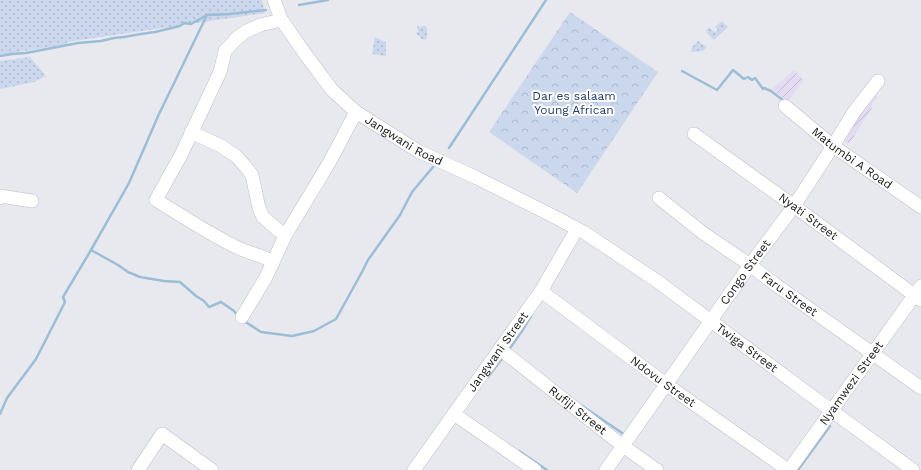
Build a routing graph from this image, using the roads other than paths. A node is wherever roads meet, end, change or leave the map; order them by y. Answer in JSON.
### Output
{"nodes":[{"id":1,"x":274,"y":0,"type":"edge"},
{"id":2,"x":281,"y":18,"type":"junction"},
{"id":3,"x":878,"y":81,"type":"dead end"},
{"id":4,"x":784,"y":106,"type":"dead end"},
{"id":5,"x":356,"y":112,"type":"junction"},
{"id":6,"x":191,"y":132,"type":"junction"},
{"id":7,"x":694,"y":134,"type":"dead end"},
{"id":8,"x":833,"y":146,"type":"junction"},
{"id":9,"x":0,"y":198,"type":"edge"},
{"id":10,"x":659,"y":198,"type":"dead end"},
{"id":11,"x":32,"y":201,"type":"dead end"},
{"id":12,"x":794,"y":206,"type":"junction"},
{"id":13,"x":921,"y":207,"type":"edge"},
{"id":14,"x":577,"y":230,"type":"junction"},
{"id":15,"x":285,"y":236,"type":"junction"},
{"id":16,"x":273,"y":262,"type":"junction"},
{"id":17,"x":750,"y":266,"type":"junction"},
{"id":18,"x":540,"y":291,"type":"junction"},
{"id":19,"x":919,"y":294,"type":"edge"},
{"id":20,"x":242,"y":317,"type":"dead end"},
{"id":21,"x":711,"y":322,"type":"junction"},
{"id":22,"x":500,"y":349,"type":"junction"},
{"id":23,"x":873,"y":354,"type":"junction"},
{"id":24,"x":667,"y":385,"type":"junction"},
{"id":25,"x":921,"y":388,"type":"edge"},
{"id":26,"x":832,"y":411,"type":"junction"},
{"id":27,"x":454,"y":414,"type":"junction"},
{"id":28,"x":623,"y":446,"type":"junction"},
{"id":29,"x":138,"y":470,"type":"edge"},
{"id":30,"x":212,"y":470,"type":"edge"},
{"id":31,"x":414,"y":470,"type":"edge"},
{"id":32,"x":536,"y":470,"type":"edge"},
{"id":33,"x":606,"y":470,"type":"edge"},
{"id":34,"x":657,"y":470,"type":"edge"},
{"id":35,"x":788,"y":470,"type":"edge"},
{"id":36,"x":913,"y":470,"type":"edge"}],
"edges":[{"from":1,"to":2,"type":"street","name":"Jangwani Road"},
{"from":2,"to":5,"type":"street","name":"Jangwani Road"},
{"from":2,"to":6,"type":"street"},
{"from":3,"to":8,"type":"street","name":"Congo Street"},
{"from":4,"to":8,"type":"street","name":"Matumbi A Road"},
{"from":5,"to":14,"type":"street","name":"Jangwani Road"},
{"from":5,"to":15,"type":"street"},
{"from":6,"to":15,"type":"street"},
{"from":6,"to":16,"type":"street"},
{"from":7,"to":12,"type":"street","name":"Nyati Street"},
{"from":8,"to":12,"type":"street","name":"Congo Street"},
{"from":8,"to":13,"type":"street","name":"Matumbi A Road"},
{"from":9,"to":11,"type":"street"},
{"from":10,"to":17,"type":"street","name":"Faru Street"},
{"from":12,"to":17,"type":"street","name":"Congo Street"},
{"from":12,"to":19,"type":"street","name":"Nyati Street"},
{"from":14,"to":18,"type":"street","name":"Jangwani Street"},
{"from":14,"to":21,"type":"street","name":"Twiga Street"},
{"from":15,"to":16,"type":"street"},
{"from":16,"to":20,"type":"street"},
{"from":17,"to":21,"type":"street","name":"Congo Street"},
{"from":17,"to":23,"type":"street","name":"Faru Street"},
{"from":18,"to":22,"type":"street","name":"Jangwani Street"},
{"from":18,"to":24,"type":"street","name":"Ndovu Street"},
{"from":19,"to":23,"type":"street","name":"Nyamwezi Street"},
{"from":21,"to":24,"type":"street","name":"Congo Street"},
{"from":21,"to":26,"type":"street","name":"Twiga Street"},
{"from":22,"to":27,"type":"street","name":"Jangwani Street"},
{"from":22,"to":28,"type":"street","name":"Rufiji Street"},
{"from":23,"to":25,"type":"street","name":"Faru Street"},
{"from":23,"to":26,"type":"street","name":"Nyamwezi Street"},
{"from":24,"to":28,"type":"street","name":"Congo Street"},
{"from":24,"to":35,"type":"street","name":"Ndovu Street"},
{"from":26,"to":35,"type":"street","name":"Nyamwezi Street"},
{"from":26,"to":36,"type":"street","name":"Twiga Street"},
{"from":27,"to":31,"type":"street","name":"Jangwani Street"},
{"from":27,"to":32,"type":"street"},
{"from":28,"to":33,"type":"street","name":"Congo Street"},
{"from":28,"to":34,"type":"street","name":"Rufiji Street"},
{"from":29,"to":30,"type":"street"}]}
